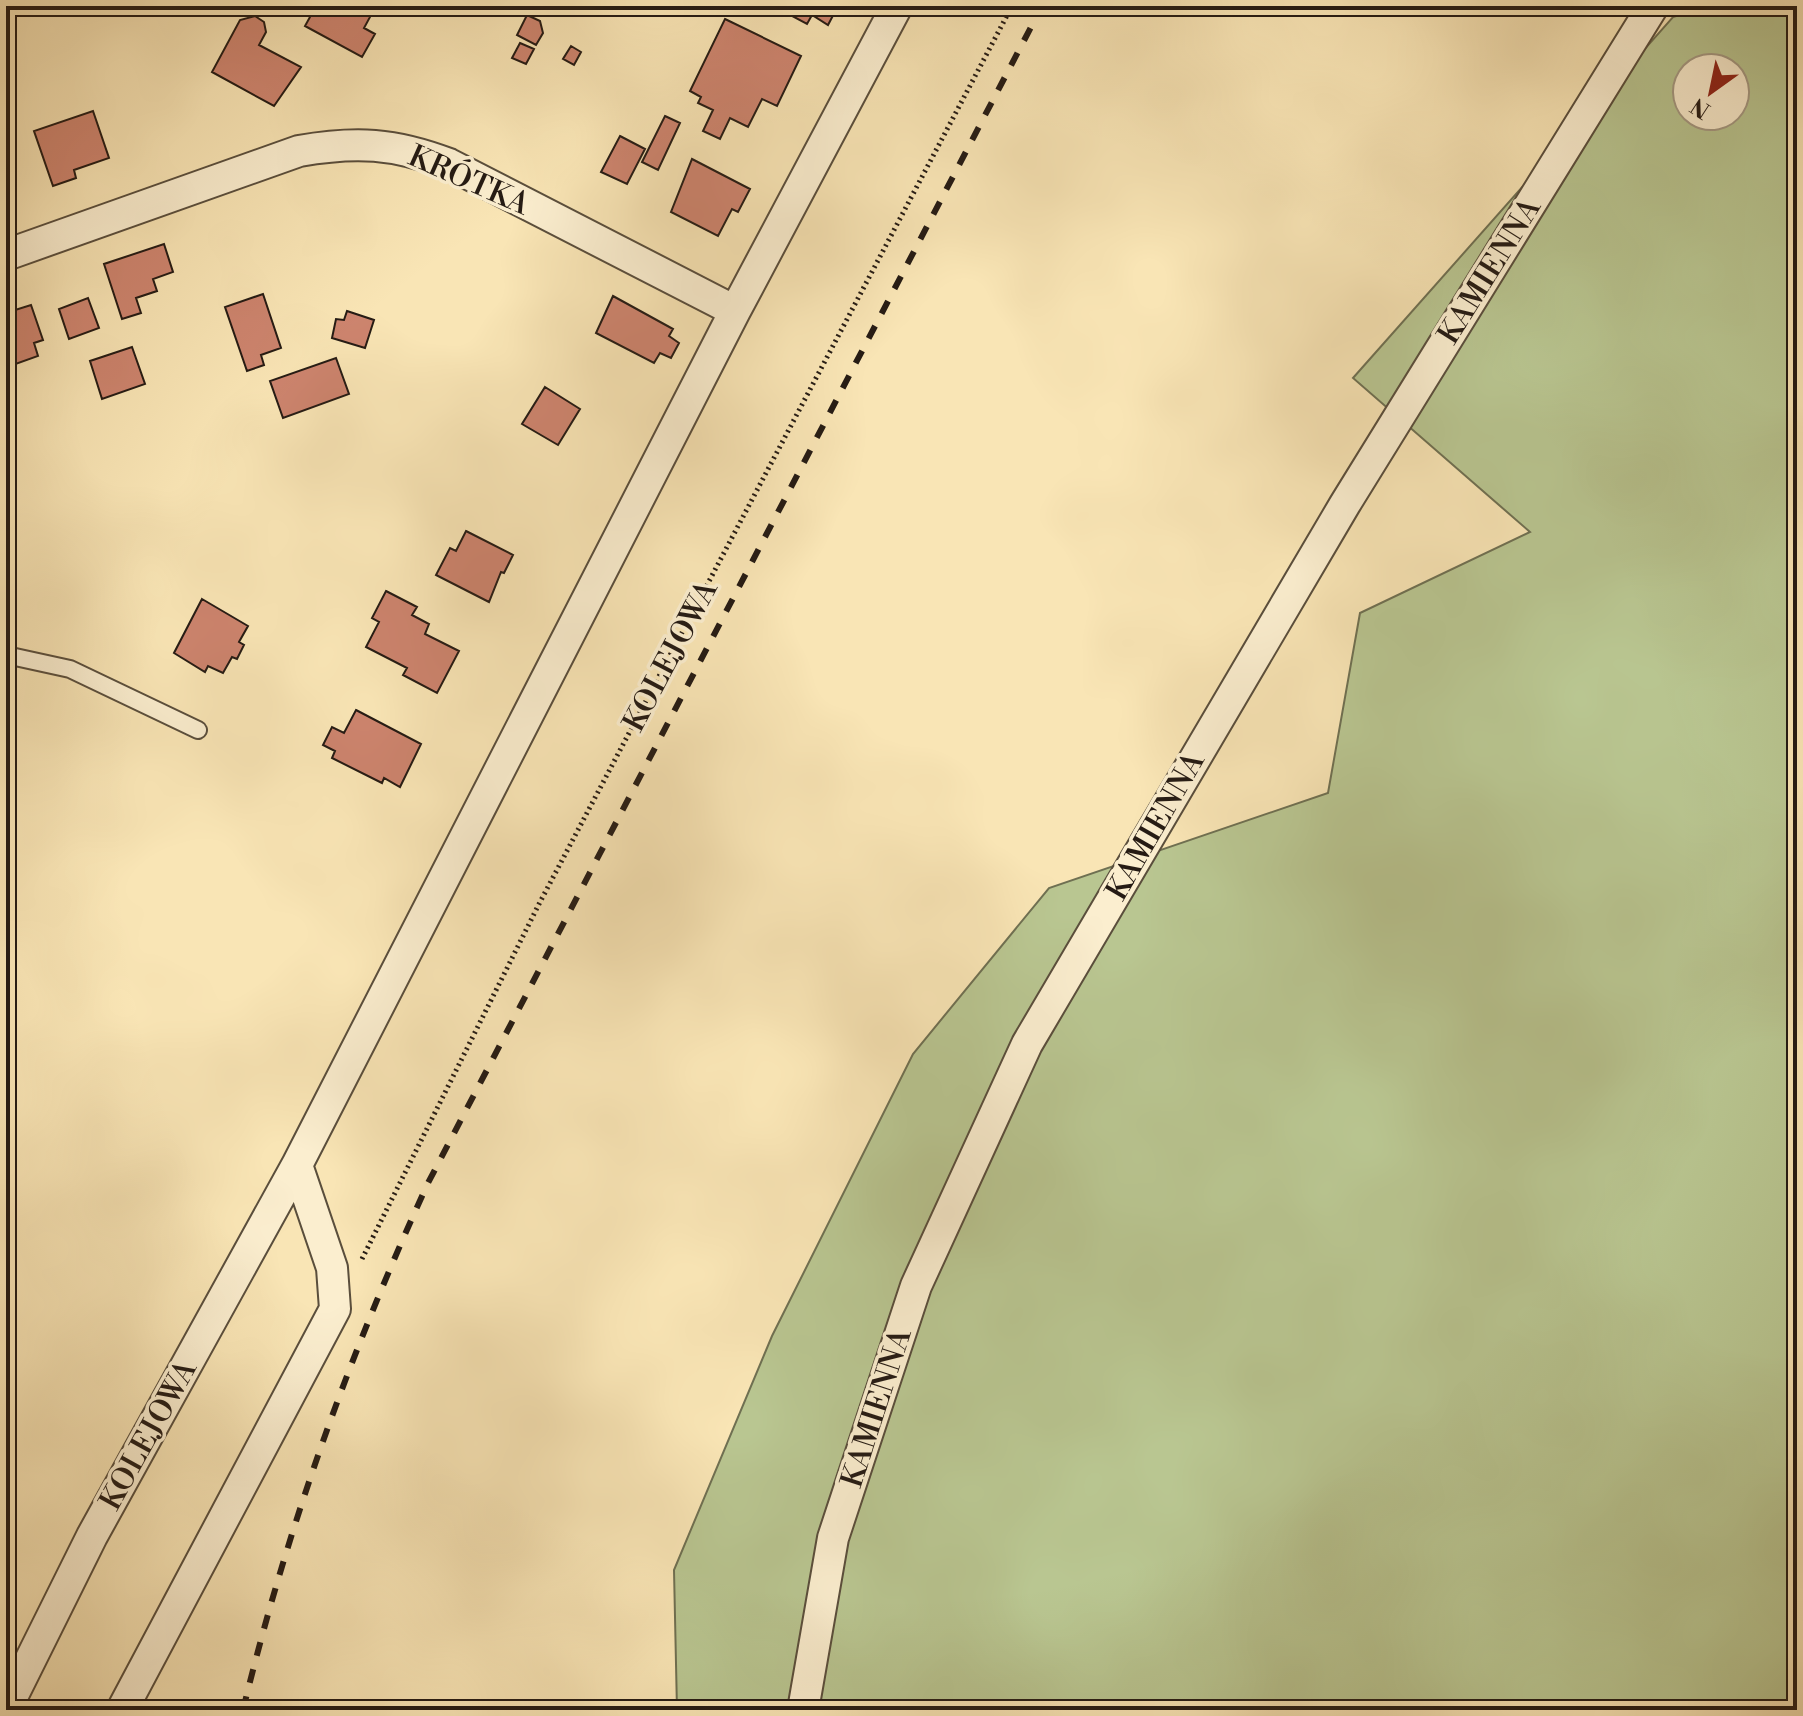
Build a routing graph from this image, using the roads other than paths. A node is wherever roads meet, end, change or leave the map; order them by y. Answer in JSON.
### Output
{"nodes":[{"id":1,"x":897,"y":6,"type":"edge"},
{"id":2,"x":1653,"y":6,"type":"edge"},
{"id":3,"x":6,"y":255,"type":"edge"},
{"id":4,"x":735,"y":311,"type":"junction"},
{"id":5,"x":6,"y":655,"type":"edge"},
{"id":6,"x":198,"y":730,"type":"dead end"},
{"id":7,"x":297,"y":1165,"type":"junction"},
{"id":8,"x":6,"y":1709,"type":"edge"},
{"id":9,"x":122,"y":1710,"type":"edge"},
{"id":10,"x":803,"y":1710,"type":"edge"}],
"edges":[{"from":1,"to":4,"type":"street","name":"KOLEJOWA"},
{"from":2,"to":10,"type":"street","name":"KAMIENNA"},
{"from":3,"to":4,"type":"street","name":"KRÓTKA"},
{"from":4,"to":7,"type":"street","name":"KOLEJOWA"},
{"from":5,"to":6,"type":"lane"},
{"from":7,"to":8,"type":"street","name":"KOLEJOWA"},
{"from":7,"to":9,"type":"street"}]}
